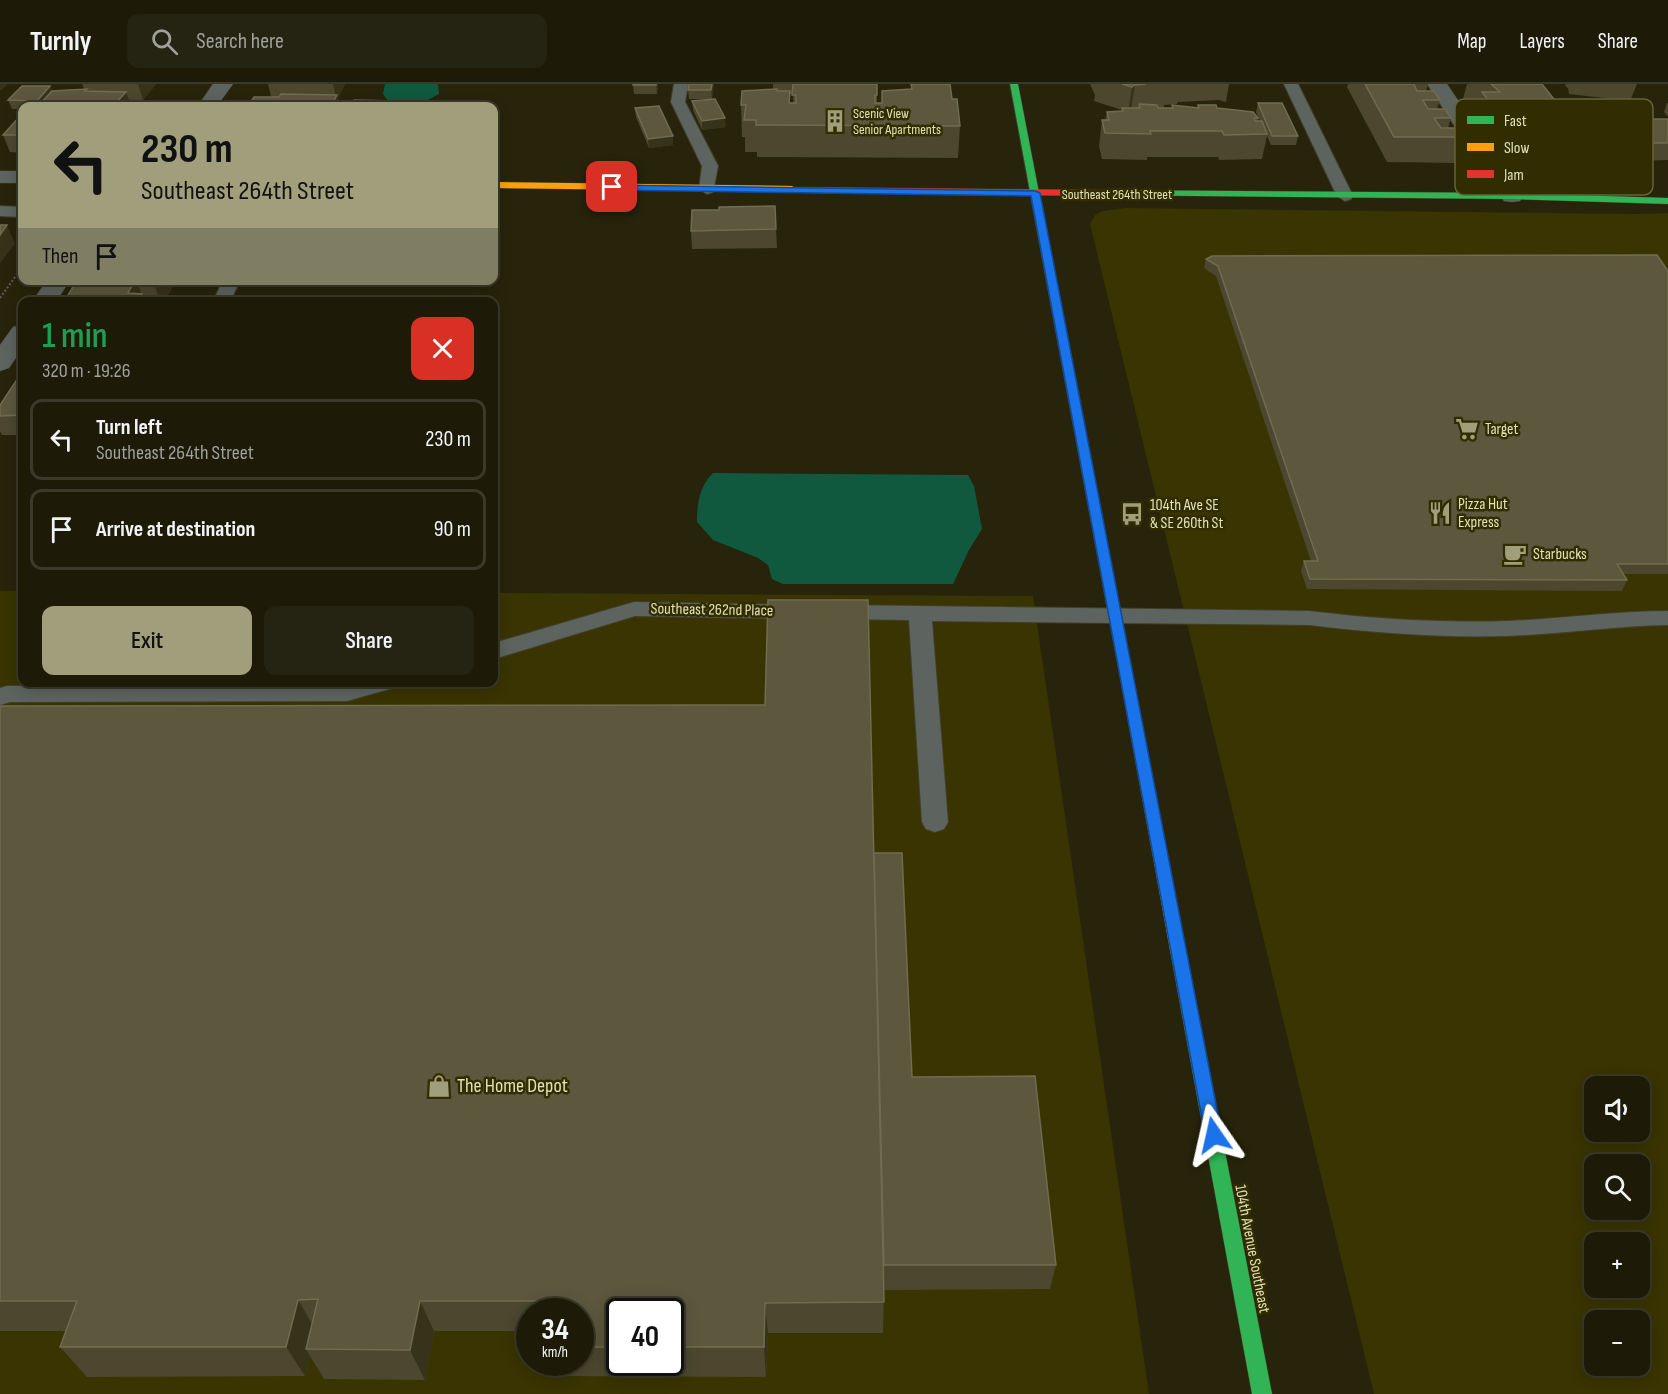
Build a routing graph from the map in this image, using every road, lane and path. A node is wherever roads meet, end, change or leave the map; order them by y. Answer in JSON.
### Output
{"nodes":[{"id":1,"x":223,"y":84,"type":"edge"},
{"id":2,"x":681,"y":84,"type":"edge"},
{"id":3,"x":1014,"y":84,"type":"edge"},
{"id":4,"x":1291,"y":84,"type":"edge"},
{"id":5,"x":1437,"y":84,"type":"edge"},
{"id":6,"x":210,"y":102,"type":"edge"},
{"id":7,"x":1455,"y":111,"type":"edge"},
{"id":8,"x":0,"y":177,"type":"edge"},
{"id":9,"x":18,"y":177,"type":"edge"},
{"id":10,"x":498,"y":185,"type":"edge"},
{"id":11,"x":708,"y":189,"type":"junction"},
{"id":12,"x":1035,"y":193,"type":"junction"},
{"id":13,"x":1345,"y":196,"type":"junction"},
{"id":14,"x":1512,"y":196,"type":"joint"},
{"id":15,"x":1668,"y":201,"type":"edge"},
{"id":16,"x":0,"y":211,"type":"edge"},
{"id":17,"x":18,"y":212,"type":"edge"},
{"id":18,"x":17,"y":274,"type":"dead end"},
{"id":19,"x":0,"y":298,"type":"edge"},
{"id":20,"x":18,"y":338,"type":"edge"},
{"id":21,"x":0,"y":363,"type":"edge"},
{"id":22,"x":920,"y":614,"type":"junction"},
{"id":23,"x":1116,"y":616,"type":"junction"},
{"id":24,"x":1668,"y":618,"type":"edge"},
{"id":25,"x":498,"y":650,"type":"edge"},
{"id":26,"x":368,"y":687,"type":"edge"},
{"id":27,"x":0,"y":697,"type":"edge"},
{"id":28,"x":935,"y":822,"type":"dead end"},
{"id":29,"x":1262,"y":1394,"type":"edge"}],
"edges":[{"from":1,"to":6,"type":"street"},
{"from":2,"to":11,"type":"lane"},
{"from":3,"to":12,"type":"street","name":"104th Avenue Southeast"},
{"from":4,"to":13,"type":"lane"},
{"from":5,"to":7,"type":"street"},
{"from":8,"to":9,"type":"street"},
{"from":10,"to":11,"type":"street","name":"Southeast 264th Street"},
{"from":11,"to":12,"type":"street","name":"Southeast 264th Street"},
{"from":12,"to":13,"type":"street","name":"Southeast 264th Street"},
{"from":12,"to":23,"type":"street","name":"104th Avenue Southeast"},
{"from":13,"to":14,"type":"street","name":"Southeast 264th Street"},
{"from":14,"to":15,"type":"street","name":"Southeast 264th Street"},
{"from":16,"to":17,"type":"lane"},
{"from":18,"to":19,"type":"path"},
{"from":20,"to":21,"type":"street"},
{"from":22,"to":23,"type":"lane","name":"Southeast 262nd Place"},
{"from":22,"to":25,"type":"lane","name":"Southeast 262nd Place"},
{"from":22,"to":28,"type":"lane"},
{"from":23,"to":24,"type":"lane","name":"Southeast 262nd Place"},
{"from":23,"to":29,"type":"street","name":"104th Avenue Southeast"},
{"from":26,"to":27,"type":"lane"}]}
